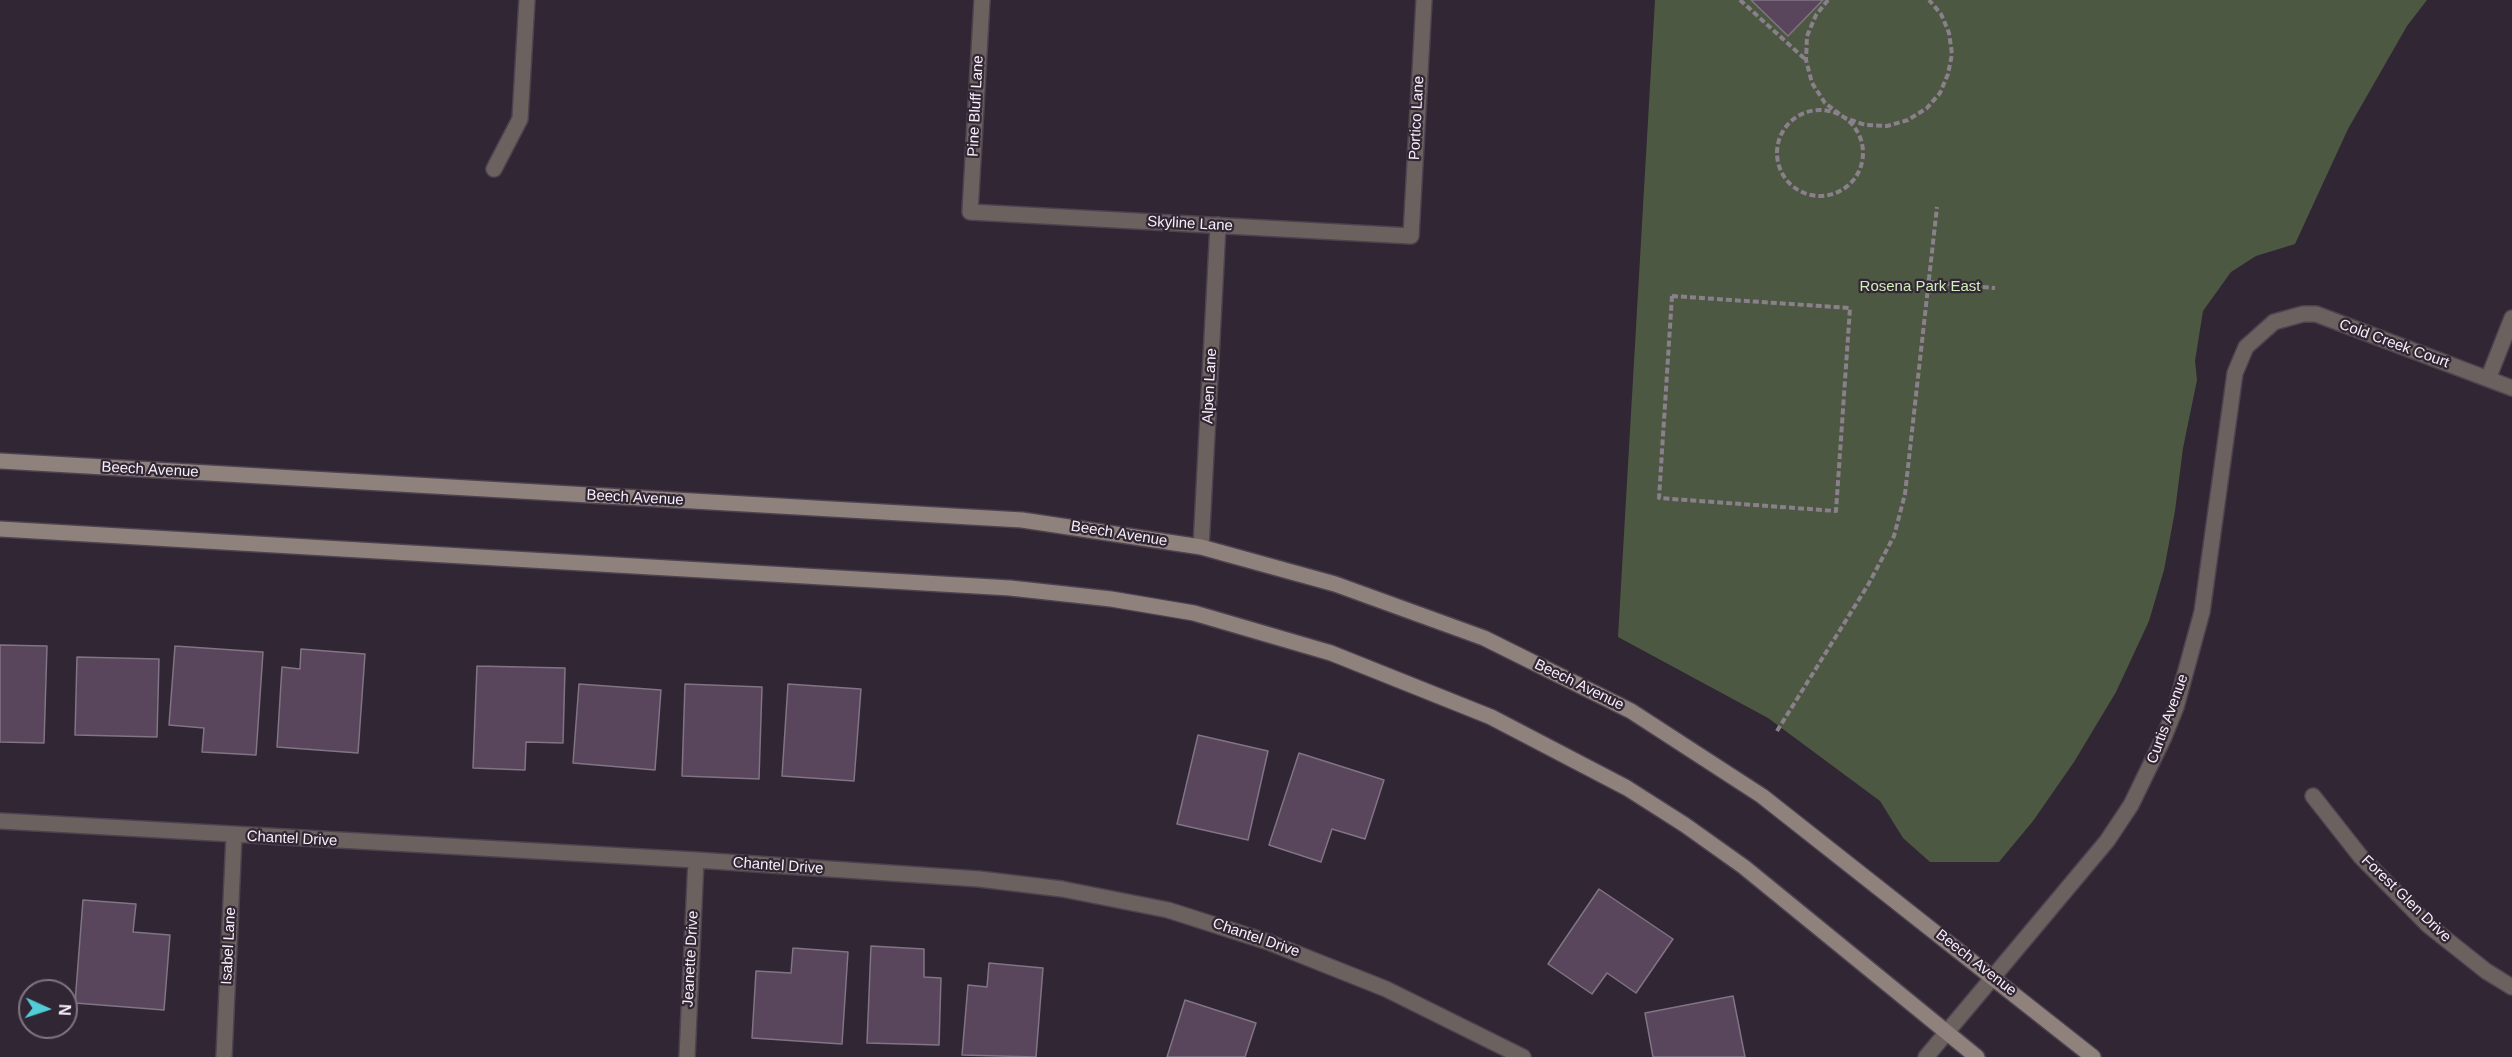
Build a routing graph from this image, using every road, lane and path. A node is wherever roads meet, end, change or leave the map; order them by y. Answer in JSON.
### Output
{"nodes":[{"id":1,"x":528,"y":0,"type":"edge"},
{"id":2,"x":982,"y":0,"type":"edge"},
{"id":3,"x":1424,"y":0,"type":"edge"},
{"id":4,"x":1740,"y":0,"type":"edge"},
{"id":5,"x":1828,"y":0,"type":"edge"},
{"id":6,"x":1929,"y":0,"type":"edge"},
{"id":7,"x":1806,"y":60,"type":"junction"},
{"id":8,"x":1845,"y":117,"type":"junction"},
{"id":9,"x":494,"y":169,"type":"dead end"},
{"id":10,"x":1937,"y":207,"type":"dead end"},
{"id":11,"x":970,"y":212,"type":"joint"},
{"id":12,"x":1218,"y":225,"type":"junction"},
{"id":13,"x":1411,"y":236,"type":"joint"},
{"id":14,"x":1929,"y":282,"type":"junction"},
{"id":15,"x":1995,"y":288,"type":"dead end"},
{"id":16,"x":1850,"y":308,"type":"joint"},
{"id":17,"x":2512,"y":318,"type":"edge"},
{"id":18,"x":2274,"y":322,"type":"joint"},
{"id":19,"x":2488,"y":379,"type":"junction"},
{"id":20,"x":2512,"y":388,"type":"edge"},
{"id":21,"x":0,"y":461,"type":"edge"},
{"id":22,"x":0,"y":529,"type":"edge"},
{"id":23,"x":1201,"y":547,"type":"junction"},
{"id":24,"x":1777,"y":731,"type":"dead end"},
{"id":25,"x":2313,"y":796,"type":"dead end"},
{"id":26,"x":0,"y":821,"type":"edge"},
{"id":27,"x":234,"y":836,"type":"junction"},
{"id":28,"x":696,"y":860,"type":"junction"},
{"id":29,"x":1994,"y":976,"type":"junction"},
{"id":30,"x":2512,"y":987,"type":"edge"},
{"id":31,"x":1946,"y":1033,"type":"junction"},
{"id":32,"x":224,"y":1057,"type":"edge"},
{"id":33,"x":687,"y":1057,"type":"edge"},
{"id":34,"x":1523,"y":1057,"type":"edge"},
{"id":35,"x":1926,"y":1057,"type":"edge"},
{"id":36,"x":1977,"y":1057,"type":"edge"},
{"id":37,"x":2093,"y":1057,"type":"edge"}],
"edges":[{"from":1,"to":9,"type":"street"},
{"from":2,"to":11,"type":"street","name":"Pine Bluff Lane"},
{"from":3,"to":13,"type":"street","name":"Portico Lane"},
{"from":4,"to":7,"type":"path"},
{"from":5,"to":7,"type":"path"},
{"from":6,"to":8,"type":"path"},
{"from":7,"to":8,"type":"path"},
{"from":8,"to":8,"type":"path"},
{"from":10,"to":14,"type":"path"},
{"from":11,"to":12,"type":"street","name":"Skyline Lane"},
{"from":12,"to":13,"type":"street","name":"Skyline Lane"},
{"from":12,"to":23,"type":"street","name":"Alpen Lane"},
{"from":14,"to":15,"type":"path"},
{"from":14,"to":24,"type":"path"},
{"from":16,"to":16,"type":"path"},
{"from":17,"to":19,"type":"street"},
{"from":18,"to":19,"type":"street","name":"Cold Creek Court"},
{"from":18,"to":29,"type":"street","name":"Curtis Avenue"},
{"from":19,"to":20,"type":"street","name":"Cold Creek Court"},
{"from":21,"to":23,"type":"main road","name":"Beech Avenue"},
{"from":22,"to":31,"type":"main road"},
{"from":23,"to":29,"type":"main road","name":"Beech Avenue"},
{"from":25,"to":30,"type":"street","name":"Forest Glen Drive"},
{"from":26,"to":27,"type":"street","name":"Chantel Drive"},
{"from":27,"to":28,"type":"street","name":"Chantel Drive"},
{"from":27,"to":32,"type":"street","name":"Isabel Lane"},
{"from":28,"to":33,"type":"street","name":"Jeanette Drive"},
{"from":28,"to":34,"type":"street","name":"Chantel Drive"},
{"from":29,"to":31,"type":"street","name":"Curtis Avenue"},
{"from":29,"to":37,"type":"main road","name":"Beech Avenue"},
{"from":31,"to":35,"type":"street","name":"Curtis Avenue"},
{"from":31,"to":36,"type":"main road"}]}
